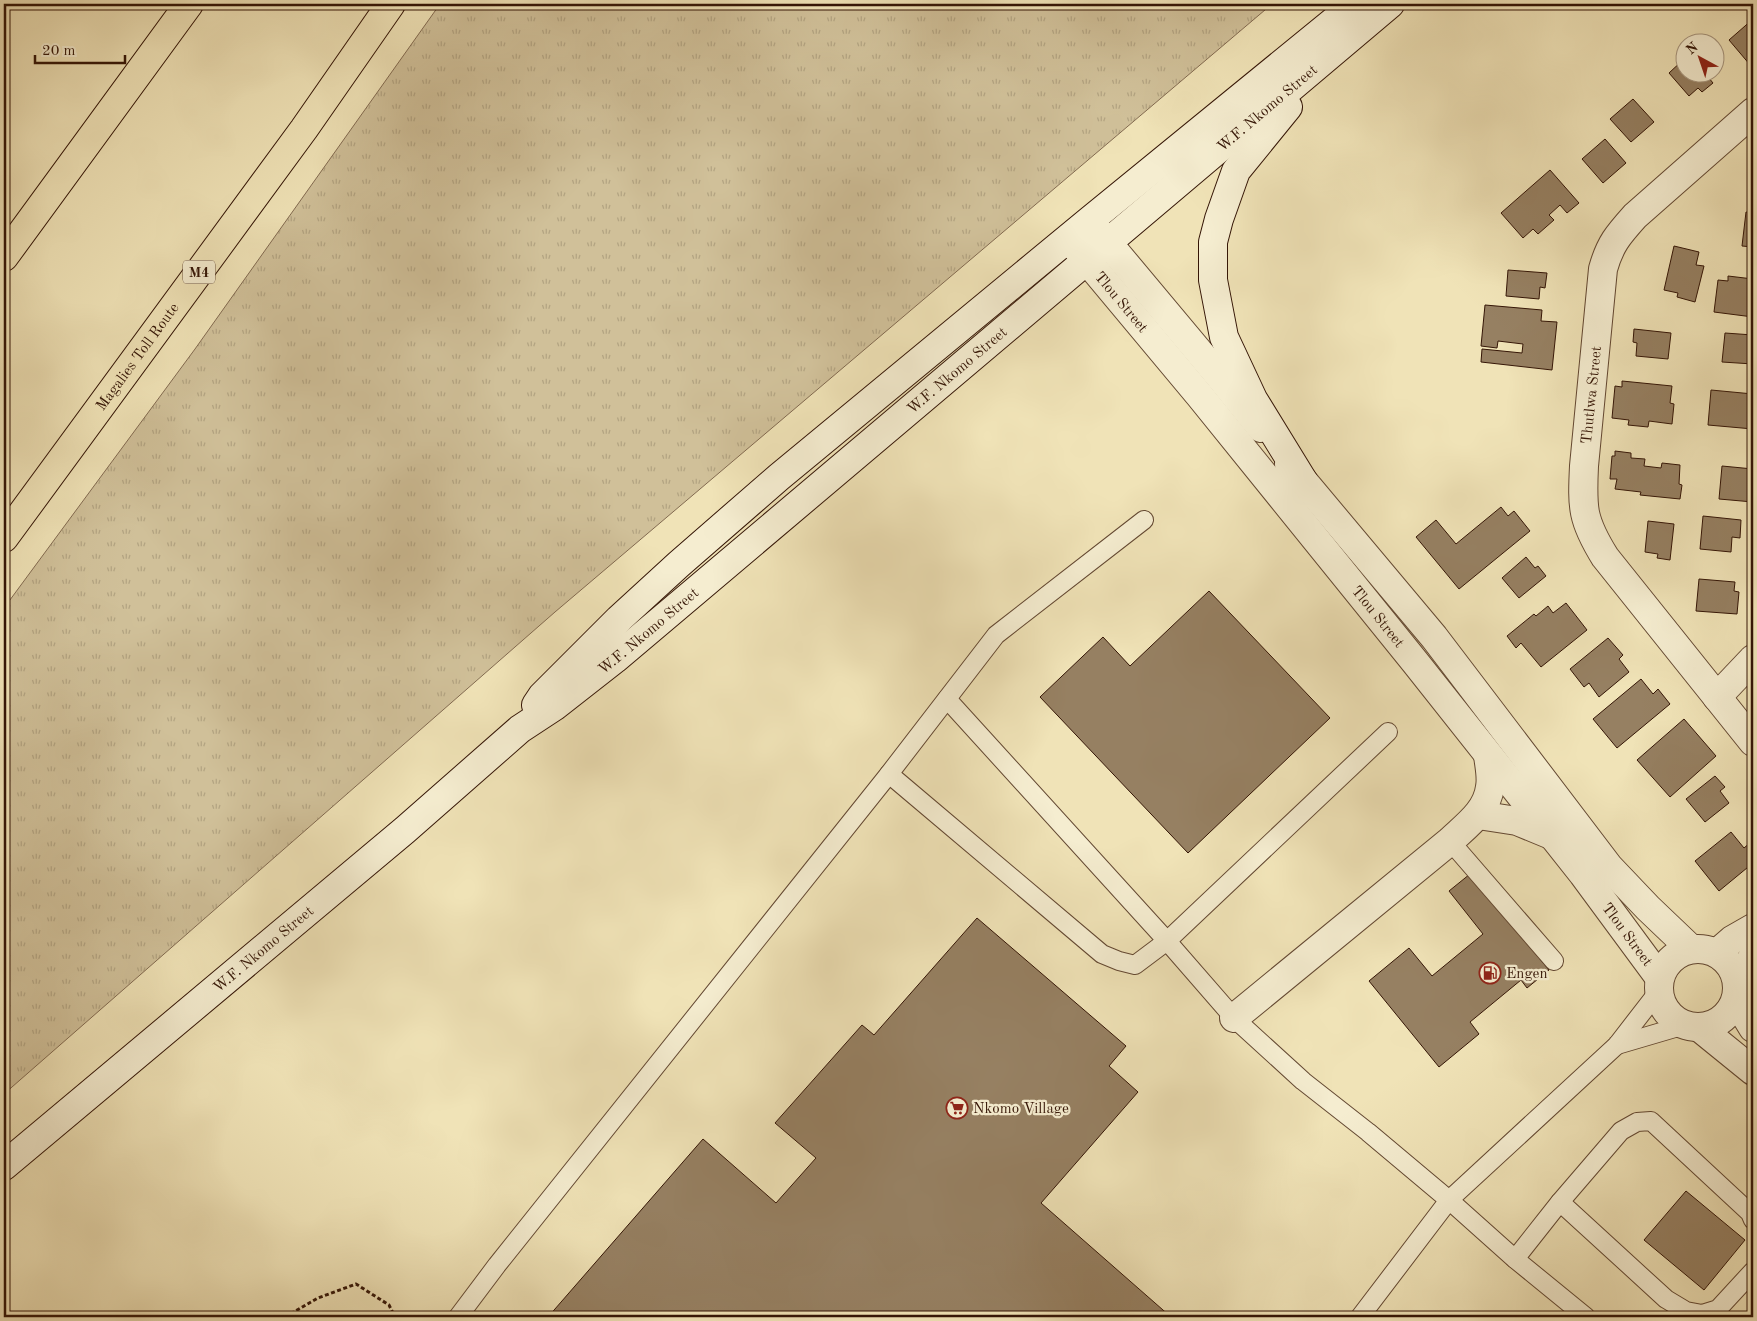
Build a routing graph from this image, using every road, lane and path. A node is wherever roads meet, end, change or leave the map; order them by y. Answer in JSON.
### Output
{"nodes":[{"id":1,"x":391,"y":4,"type":"edge"},
{"id":2,"x":397,"y":4,"type":"edge"},
{"id":3,"x":1355,"y":4,"type":"edge"},
{"id":4,"x":1390,"y":4,"type":"edge"},
{"id":5,"x":184,"y":10,"type":"edge"},
{"id":6,"x":1333,"y":52,"type":"junction"},
{"id":7,"x":1753,"y":112,"type":"edge"},
{"id":8,"x":304,"y":129,"type":"junction"},
{"id":9,"x":1089,"y":221,"type":"junction"},
{"id":10,"x":1068,"y":239,"type":"junction"},
{"id":11,"x":1109,"y":243,"type":"junction"},
{"id":12,"x":4,"y":257,"type":"edge"},
{"id":13,"x":1087,"y":262,"type":"junction"},
{"id":14,"x":1304,"y":482,"type":"junction"},
{"id":15,"x":1144,"y":520,"type":"dead end"},
{"id":16,"x":4,"y":538,"type":"edge"},
{"id":17,"x":1753,"y":659,"type":"edge"},
{"id":18,"x":1717,"y":697,"type":"junction"},
{"id":19,"x":947,"y":700,"type":"junction"},
{"id":20,"x":520,"y":729,"type":"junction"},
{"id":21,"x":1388,"y":732,"type":"dead end"},
{"id":22,"x":1753,"y":742,"type":"edge"},
{"id":23,"x":1488,"y":755,"type":"junction"},
{"id":24,"x":890,"y":774,"type":"junction"},
{"id":25,"x":1478,"y":815,"type":"junction"},
{"id":26,"x":1552,"y":836,"type":"junction"},
{"id":27,"x":1450,"y":841,"type":"junction"},
{"id":28,"x":1753,"y":928,"type":"edge"},
{"id":29,"x":1167,"y":941,"type":"junction"},
{"id":30,"x":1704,"y":951,"type":"junction"},
{"id":31,"x":1753,"y":958,"type":"edge"},
{"id":32,"x":1554,"y":961,"type":"dead end"},
{"id":33,"x":1659,"y":985,"type":"junction"},
{"id":34,"x":1736,"y":989,"type":"junction"},
{"id":35,"x":1234,"y":1018,"type":"junction"},
{"id":36,"x":1692,"y":1027,"type":"junction"},
{"id":37,"x":1753,"y":1028,"type":"edge"},
{"id":38,"x":1617,"y":1045,"type":"junction"},
{"id":39,"x":1753,"y":1071,"type":"edge"},
{"id":40,"x":4,"y":1166,"type":"edge"},
{"id":41,"x":1449,"y":1200,"type":"junction"},
{"id":42,"x":1560,"y":1202,"type":"junction"},
{"id":43,"x":1753,"y":1220,"type":"edge"},
{"id":44,"x":1515,"y":1259,"type":"junction"},
{"id":45,"x":1753,"y":1271,"type":"edge"},
{"id":46,"x":285,"y":1317,"type":"edge"},
{"id":47,"x":395,"y":1317,"type":"edge"},
{"id":48,"x":458,"y":1317,"type":"edge"},
{"id":49,"x":1360,"y":1317,"type":"edge"},
{"id":50,"x":1586,"y":1317,"type":"edge"}],
"edges":[{"from":1,"to":8,"type":"highway","name":"Magalies Toll Route","number":"M4"},
{"from":2,"to":8,"type":"highway"},
{"from":3,"to":9,"type":"street","name":"W.F. Nkomo Street"},
{"from":4,"to":6,"type":"street","name":"W.F. Nkomo Street"},
{"from":5,"to":12,"type":"highway"},
{"from":6,"to":11,"type":"street","name":"W.F. Nkomo Street"},
{"from":6,"to":14,"type":"street"},
{"from":7,"to":18,"type":"street","name":"Thutlwa Street"},
{"from":8,"to":16,"type":"highway","name":"Magalies Toll Route","number":"M4"},
{"from":9,"to":10,"type":"street","name":"W.F. Nkomo Street"},
{"from":9,"to":11,"type":"street","name":"Tlou Street"},
{"from":10,"to":13,"type":"street","name":"Tlou Street"},
{"from":10,"to":20,"type":"street","name":"W.F. Nkomo Street"},
{"from":11,"to":13,"type":"street","name":"W.F. Nkomo Street"},
{"from":11,"to":14,"type":"street","name":"Tlou Street"},
{"from":13,"to":20,"type":"street","name":"W.F. Nkomo Street"},
{"from":13,"to":23,"type":"street","name":"Tlou Street"},
{"from":14,"to":30,"type":"street","name":"Tlou Street"},
{"from":15,"to":19,"type":"lane"},
{"from":17,"to":18,"type":"street"},
{"from":18,"to":22,"type":"street","name":"Thutlwa Street"},
{"from":19,"to":24,"type":"lane"},
{"from":19,"to":29,"type":"lane"},
{"from":20,"to":40,"type":"street","name":"W.F. Nkomo Street"},
{"from":21,"to":29,"type":"lane"},
{"from":23,"to":25,"type":"street"},
{"from":23,"to":26,"type":"street","name":"Tlou Street"},
{"from":24,"to":29,"type":"lane"},
{"from":24,"to":48,"type":"lane"},
{"from":25,"to":26,"type":"street"},
{"from":25,"to":27,"type":"street"},
{"from":26,"to":33,"type":"street","name":"Tlou Street"},
{"from":27,"to":32,"type":"lane"},
{"from":27,"to":35,"type":"street"},
{"from":28,"to":30,"type":"street"},
{"from":29,"to":35,"type":"lane"},
{"from":30,"to":33,"type":"street"},
{"from":30,"to":34,"type":"street"},
{"from":31,"to":34,"type":"street"},
{"from":33,"to":36,"type":"street"},
{"from":33,"to":38,"type":"lane"},
{"from":34,"to":36,"type":"street"},
{"from":34,"to":37,"type":"street"},
{"from":35,"to":41,"type":"lane"},
{"from":36,"to":38,"type":"lane"},
{"from":36,"to":39,"type":"street"},
{"from":38,"to":41,"type":"lane"},
{"from":41,"to":44,"type":"lane"},
{"from":41,"to":49,"type":"lane"},
{"from":42,"to":43,"type":"lane"},
{"from":42,"to":44,"type":"lane"},
{"from":42,"to":45,"type":"lane"},
{"from":44,"to":50,"type":"lane"},
{"from":46,"to":47,"type":"path"}]}
